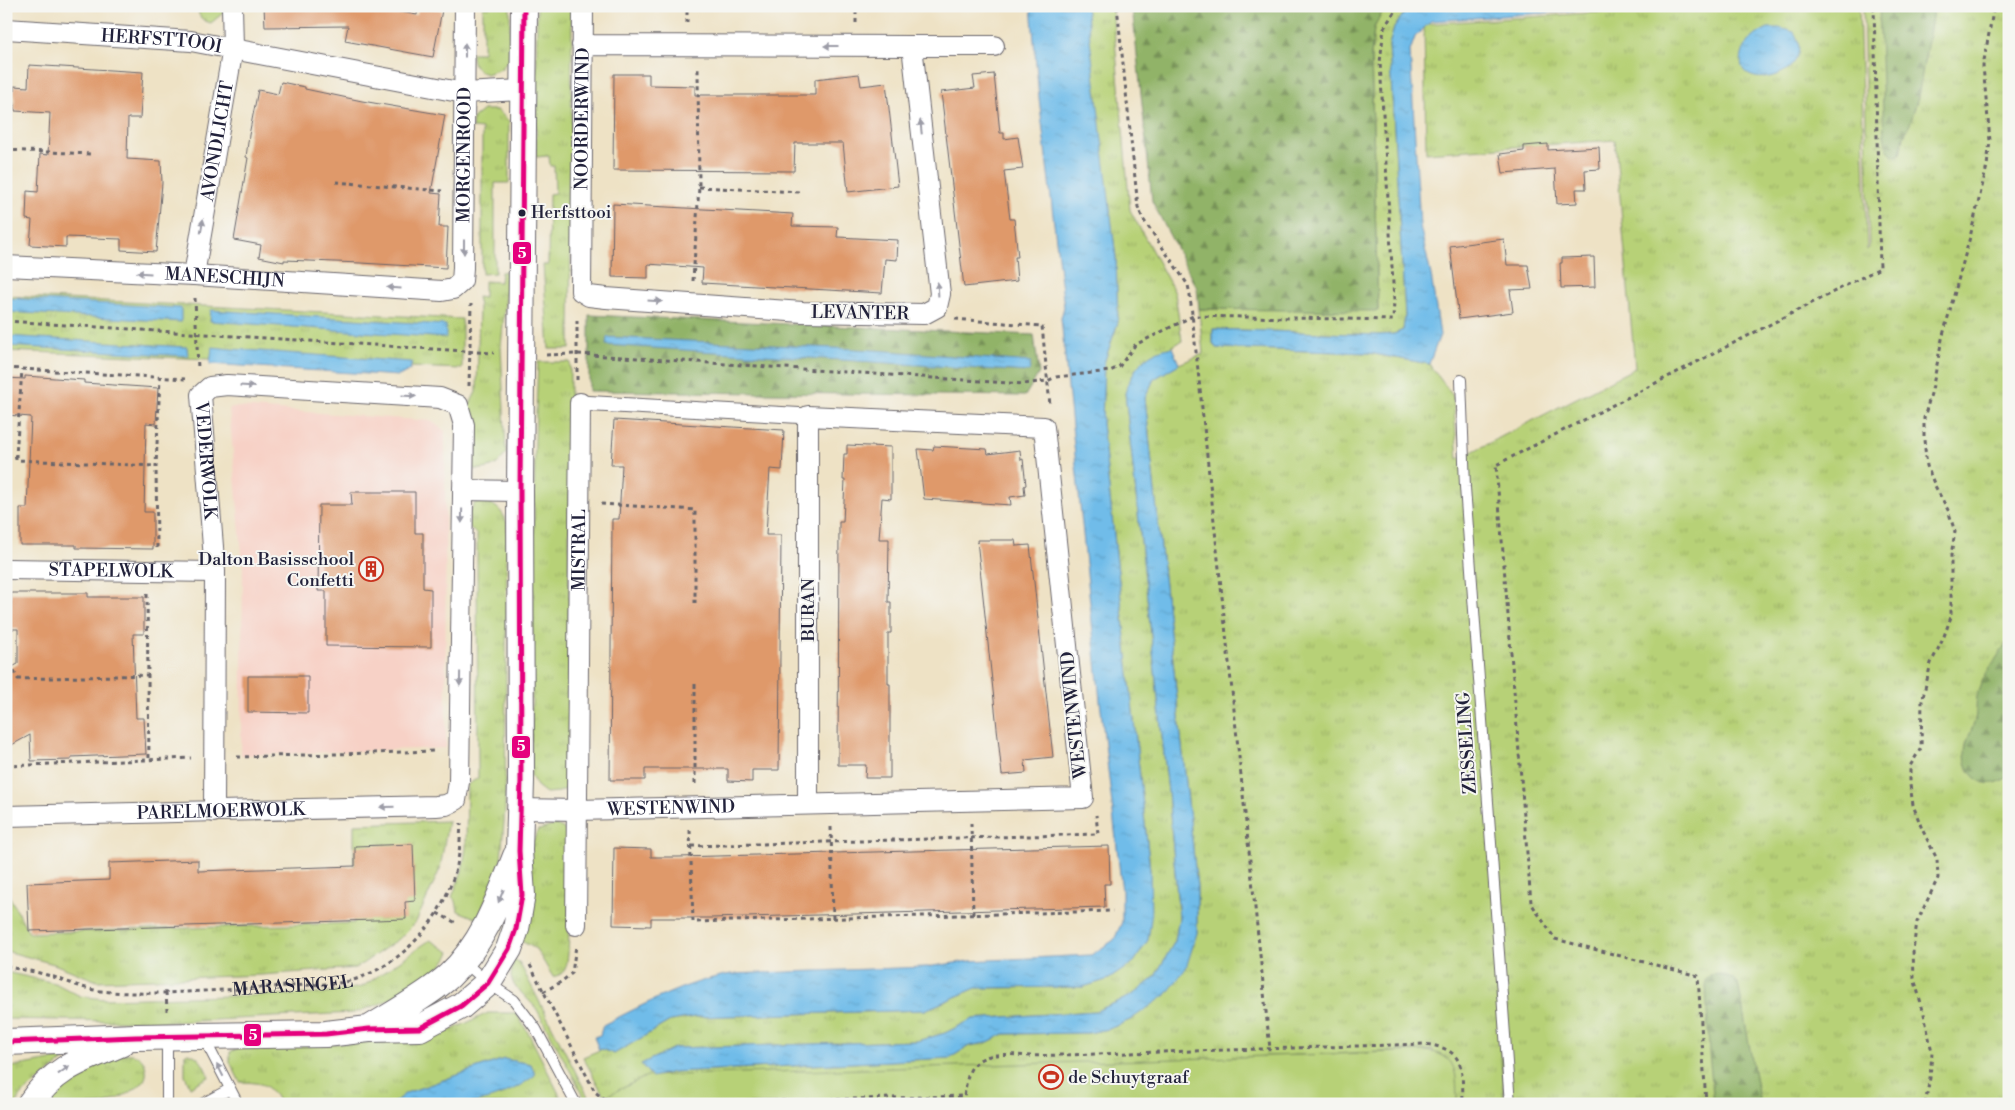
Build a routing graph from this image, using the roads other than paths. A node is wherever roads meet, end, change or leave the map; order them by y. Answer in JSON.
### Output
{"nodes":[{"id":1,"x":232,"y":6,"type":"edge"},
{"id":2,"x":465,"y":6,"type":"edge"},
{"id":3,"x":524,"y":6,"type":"edge"},
{"id":4,"x":583,"y":6,"type":"edge"},
{"id":5,"x":6,"y":29,"type":"edge"},
{"id":6,"x":582,"y":45,"type":"junction"},
{"id":7,"x":912,"y":46,"type":"junction"},
{"id":8,"x":994,"y":46,"type":"dead end"},
{"id":9,"x":233,"y":48,"type":"junction"},
{"id":10,"x":523,"y":90,"type":"junction"},
{"id":11,"x":464,"y":93,"type":"junction"},
{"id":12,"x":6,"y":266,"type":"edge"},
{"id":13,"x":194,"y":274,"type":"junction"},
{"id":14,"x":450,"y":288,"type":"joint"},
{"id":15,"x":581,"y":291,"type":"joint"},
{"id":16,"x":1461,"y":380,"type":"dead end"},
{"id":17,"x":580,"y":403,"type":"joint"},
{"id":18,"x":808,"y":416,"type":"junction"},
{"id":19,"x":463,"y":490,"type":"junction"},
{"id":20,"x":520,"y":491,"type":"junction"},
{"id":21,"x":6,"y":569,"type":"edge"},
{"id":22,"x":216,"y":572,"type":"junction"},
{"id":23,"x":808,"y":804,"type":"junction"},
{"id":24,"x":520,"y":809,"type":"junction"},
{"id":25,"x":577,"y":810,"type":"junction"},
{"id":26,"x":214,"y":812,"type":"junction"},
{"id":27,"x":6,"y":816,"type":"edge"},
{"id":28,"x":519,"y":851,"type":"junction"},
{"id":29,"x":576,"y":925,"type":"road end"},
{"id":30,"x":462,"y":960,"type":"junction"},
{"id":31,"x":488,"y":983,"type":"junction"},
{"id":32,"x":369,"y":1029,"type":"junction"},
{"id":33,"x":167,"y":1036,"type":"junction"},
{"id":34,"x":202,"y":1036,"type":"junction"},
{"id":35,"x":136,"y":1037,"type":"junction"},
{"id":36,"x":6,"y":1042,"type":"edge"},
{"id":37,"x":230,"y":1089,"type":"junction"},
{"id":38,"x":30,"y":1104,"type":"edge"},
{"id":39,"x":167,"y":1104,"type":"edge"},
{"id":40,"x":202,"y":1104,"type":"edge"},
{"id":41,"x":238,"y":1104,"type":"edge"},
{"id":42,"x":576,"y":1104,"type":"edge"},
{"id":43,"x":1510,"y":1104,"type":"edge"}],
"edges":[{"from":1,"to":9,"type":"street","name":"AVONDLICHT"},
{"from":11,"to":2,"type":"street","name":"MORGENROOD","one_way":true},
{"from":3,"to":10,"type":"street"},
{"from":4,"to":6,"type":"street","name":"NOORDERWIND"},
{"from":5,"to":9,"type":"street","name":"HERFSTTOOI"},
{"from":7,"to":6,"type":"street","one_way":true},
{"from":6,"to":15,"type":"street","name":"NOORDERWIND"},
{"from":7,"to":8,"type":"street"},
{"from":15,"to":7,"type":"street","name":"LEVANTER","one_way":true},
{"from":9,"to":11,"type":"street","name":"HERFSTTOOI"},
{"from":13,"to":9,"type":"street","name":"AVONDLICHT","one_way":true},
{"from":10,"to":11,"type":"street","name":"HERFSTTOOI"},
{"from":10,"to":20,"type":"street"},
{"from":11,"to":14,"type":"street","name":"MORGENROOD","one_way":true},
{"from":13,"to":12,"type":"street","name":"MANESCHIJN","one_way":true},
{"from":14,"to":13,"type":"street","name":"MANESCHIJN","one_way":true},
{"from":16,"to":43,"type":"lane","name":"ZESSELING"},
{"from":17,"to":18,"type":"street"},
{"from":17,"to":25,"type":"street","name":"MISTRAL"},
{"from":18,"to":23,"type":"street","name":"BURAN"},
{"from":18,"to":23,"type":"street","name":"WESTENWIND"},
{"from":19,"to":20,"type":"street"},
{"from":22,"to":19,"type":"street","name":"VEDERWOLK","one_way":true},
{"from":19,"to":26,"type":"street","name":"PARELMOERWOLK","one_way":true},
{"from":20,"to":24,"type":"street"},
{"from":21,"to":22,"type":"street","name":"STAPELWOLK"},
{"from":22,"to":26,"type":"street","name":"VEDERWOLK"},
{"from":23,"to":25,"type":"street","name":"WESTENWIND"},
{"from":24,"to":25,"type":"street","name":"WESTENWIND"},
{"from":24,"to":28,"type":"street"},
{"from":25,"to":29,"type":"street","name":"MISTRAL"},
{"from":26,"to":27,"type":"street","name":"PARELMOERWOLK"},
{"from":28,"to":30,"type":"street","one_way":true},
{"from":28,"to":31,"type":"street"},
{"from":30,"to":31,"type":"lane"},
{"from":30,"to":32,"type":"street"},
{"from":31,"to":32,"type":"street"},
{"from":31,"to":42,"type":"lane"},
{"from":32,"to":34,"type":"street"},
{"from":33,"to":34,"type":"street"},
{"from":33,"to":35,"type":"street"},
{"from":33,"to":39,"type":"lane"},
{"from":37,"to":34,"type":"lane","one_way":true},
{"from":35,"to":36,"type":"street"},
{"from":38,"to":35,"type":"street","one_way":true},
{"from":37,"to":40,"type":"lane"},
{"from":37,"to":41,"type":"lane"}]}
